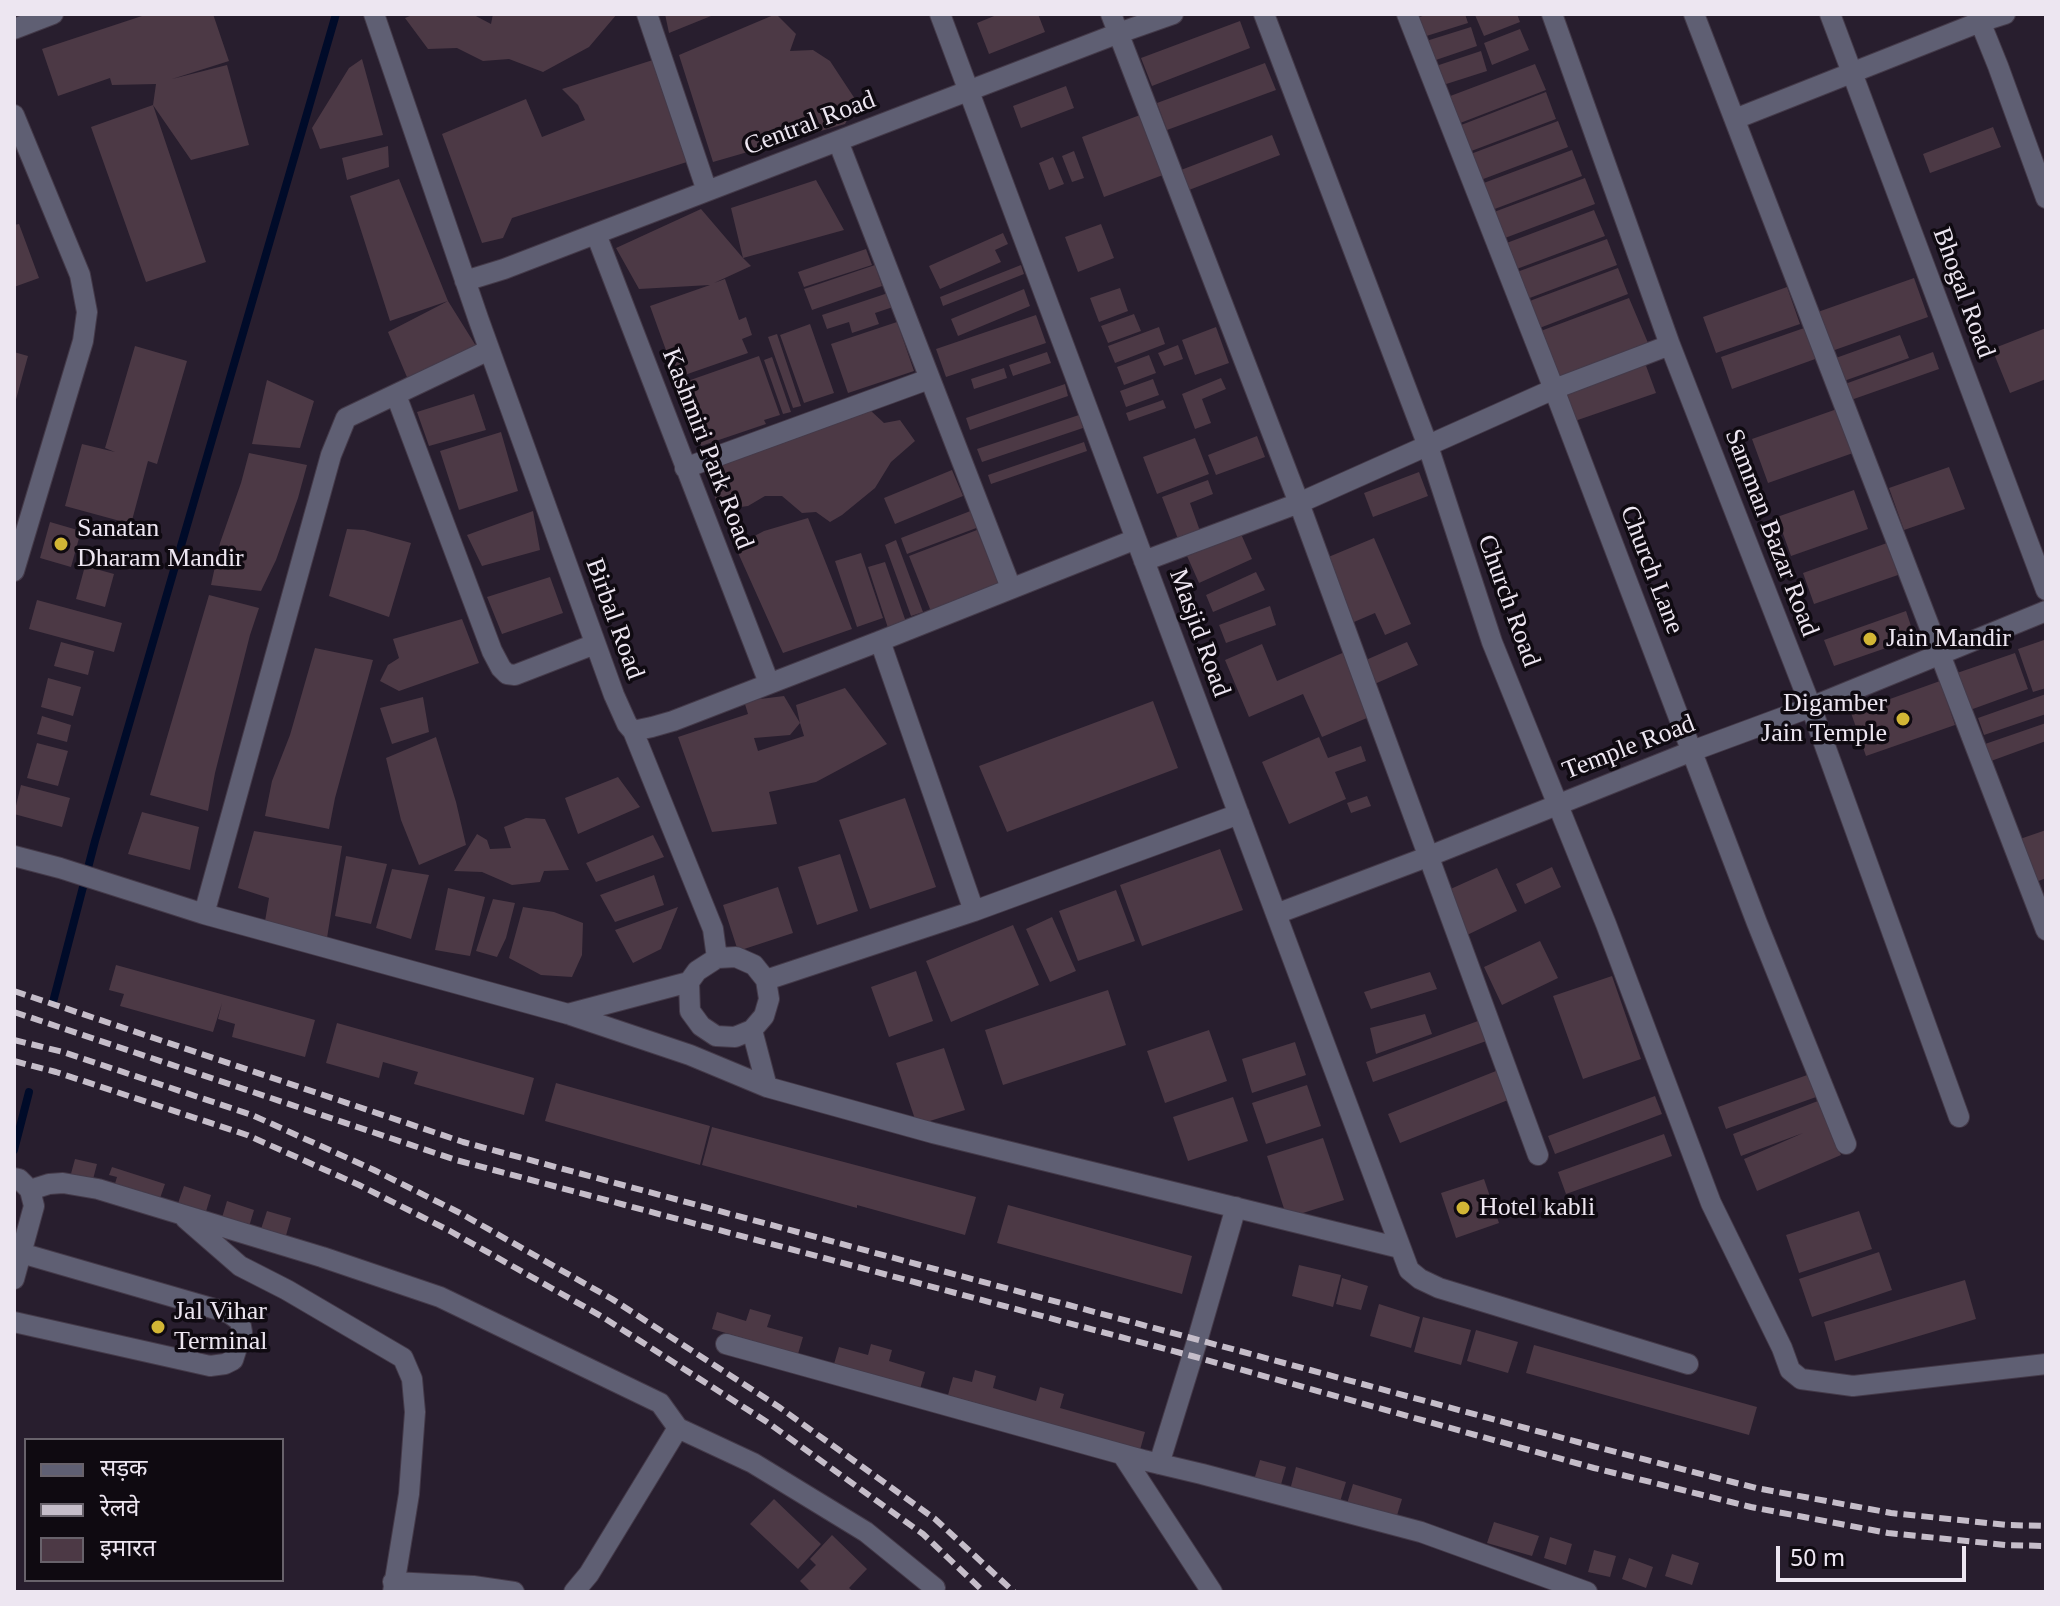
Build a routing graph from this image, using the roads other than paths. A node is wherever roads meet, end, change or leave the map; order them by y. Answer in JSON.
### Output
{"nodes":[{"id":1,"x":53,"y":14,"type":"edge"},
{"id":2,"x":647,"y":14,"type":"edge"},
{"id":3,"x":940,"y":14,"type":"edge"},
{"id":4,"x":1173,"y":14,"type":"edge"},
{"id":5,"x":1264,"y":14,"type":"edge"},
{"id":6,"x":1407,"y":14,"type":"edge"},
{"id":7,"x":1552,"y":14,"type":"edge"},
{"id":8,"x":1694,"y":14,"type":"edge"},
{"id":9,"x":1830,"y":14,"type":"edge"},
{"id":10,"x":2005,"y":14,"type":"edge"},
{"id":11,"x":377,"y":15,"type":"edge"},
{"id":12,"x":1978,"y":18,"type":"edge"},
{"id":13,"x":1115,"y":24,"type":"edge"},
{"id":14,"x":14,"y":29,"type":"edge"},
{"id":15,"x":1854,"y":73,"type":"junction"},
{"id":16,"x":969,"y":91,"type":"junction"},
{"id":17,"x":14,"y":115,"type":"edge"},
{"id":18,"x":1735,"y":119,"type":"junction"},
{"id":19,"x":838,"y":141,"type":"junction"},
{"id":20,"x":707,"y":191,"type":"junction"},
{"id":21,"x":2046,"y":198,"type":"edge"},
{"id":22,"x":596,"y":234,"type":"junction"},
{"id":23,"x":465,"y":281,"type":"junction"},
{"id":24,"x":1670,"y":345,"type":"junction"},
{"id":25,"x":489,"y":350,"type":"junction"},
{"id":26,"x":929,"y":379,"type":"junction"},
{"id":27,"x":1554,"y":389,"type":"junction"},
{"id":28,"x":396,"y":395,"type":"junction"},
{"id":29,"x":1428,"y":446,"type":"junction"},
{"id":30,"x":685,"y":468,"type":"junction"},
{"id":31,"x":1299,"y":503,"type":"junction"},
{"id":32,"x":20,"y":527,"type":"edge"},
{"id":33,"x":1136,"y":539,"type":"junction"},
{"id":34,"x":1144,"y":561,"type":"junction"},
{"id":35,"x":14,"y":571,"type":"edge"},
{"id":36,"x":1011,"y":588,"type":"junction"},
{"id":37,"x":2046,"y":590,"type":"edge"},
{"id":38,"x":2046,"y":611,"type":"edge"},
{"id":39,"x":880,"y":641,"type":"junction"},
{"id":40,"x":595,"y":644,"type":"junction"},
{"id":41,"x":1940,"y":654,"type":"junction"},
{"id":42,"x":769,"y":683,"type":"junction"},
{"id":43,"x":1811,"y":707,"type":"junction"},
{"id":44,"x":633,"y":731,"type":"junction"},
{"id":45,"x":1692,"y":751,"type":"junction"},
{"id":46,"x":1559,"y":804,"type":"junction"},
{"id":47,"x":1239,"y":814,"type":"junction"},
{"id":48,"x":14,"y":856,"type":"edge"},
{"id":49,"x":1427,"y":857,"type":"junction"},
{"id":50,"x":974,"y":911,"type":"junction"},
{"id":51,"x":204,"y":914,"type":"junction"},
{"id":52,"x":1276,"y":914,"type":"junction"},
{"id":53,"x":2046,"y":930,"type":"edge"},
{"id":54,"x":717,"y":958,"type":"junction"},
{"id":55,"x":766,"y":980,"type":"junction"},
{"id":56,"x":689,"y":982,"type":"junction"},
{"id":57,"x":568,"y":1014,"type":"junction"},
{"id":58,"x":752,"y":1030,"type":"junction"},
{"id":59,"x":767,"y":1087,"type":"junction"},
{"id":60,"x":1959,"y":1117,"type":"dead end"},
{"id":61,"x":1846,"y":1144,"type":"dead end"},
{"id":62,"x":1538,"y":1155,"type":"dead end"},
{"id":63,"x":21,"y":1182,"type":"edge"},
{"id":64,"x":1236,"y":1207,"type":"junction"},
{"id":65,"x":181,"y":1214,"type":"junction"},
{"id":66,"x":1400,"y":1248,"type":"junction"},
{"id":67,"x":21,"y":1253,"type":"junction"},
{"id":68,"x":14,"y":1279,"type":"edge"},
{"id":69,"x":14,"y":1322,"type":"edge"},
{"id":70,"x":726,"y":1344,"type":"dead end"},
{"id":71,"x":1688,"y":1364,"type":"dead end"},
{"id":72,"x":2046,"y":1364,"type":"edge"},
{"id":73,"x":678,"y":1428,"type":"junction"},
{"id":74,"x":1122,"y":1454,"type":"junction"},
{"id":75,"x":1159,"y":1464,"type":"junction"},
{"id":76,"x":393,"y":1587,"type":"edge"},
{"id":77,"x":935,"y":1588,"type":"dead end"},
{"id":78,"x":514,"y":1592,"type":"edge"},
{"id":79,"x":574,"y":1592,"type":"edge"},
{"id":80,"x":1212,"y":1592,"type":"edge"},
{"id":81,"x":1587,"y":1592,"type":"edge"}],
"edges":[{"from":1,"to":14,"type":"street"},
{"from":2,"to":20,"type":"street"},
{"from":3,"to":16,"type":"street","name":"Masjid Road"},
{"from":4,"to":13,"type":"street","name":"Central Road"},
{"from":5,"to":29,"type":"street","name":"Church Road"},
{"from":6,"to":27,"type":"street","name":"Church Lane"},
{"from":7,"to":24,"type":"street","name":"Samman Bazar Road"},
{"from":8,"to":18,"type":"street"},
{"from":9,"to":15,"type":"street","name":"Bhogal Road"},
{"from":10,"to":12,"type":"street"},
{"from":11,"to":23,"type":"street","name":"Birbal Road"},
{"from":12,"to":15,"type":"street"},
{"from":12,"to":21,"type":"street"},
{"from":13,"to":16,"type":"street","name":"Central Road"},
{"from":13,"to":31,"type":"street"},
{"from":15,"to":18,"type":"street"},
{"from":15,"to":37,"type":"street","name":"Bhogal Road"},
{"from":16,"to":19,"type":"street","name":"Central Road"},
{"from":16,"to":33,"type":"street","name":"Masjid Road"},
{"from":17,"to":32,"type":"street"},
{"from":18,"to":41,"type":"street"},
{"from":19,"to":20,"type":"street","name":"Central Road"},
{"from":19,"to":26,"type":"street"},
{"from":20,"to":22,"type":"street","name":"Central Road"},
{"from":22,"to":23,"type":"street","name":"Central Road"},
{"from":22,"to":30,"type":"street","name":"Kashmiri Park Road"},
{"from":23,"to":25,"type":"street","name":"Birbal Road"},
{"from":24,"to":27,"type":"street"},
{"from":24,"to":43,"type":"street","name":"Samman Bazar Road"},
{"from":25,"to":28,"type":"street"},
{"from":25,"to":40,"type":"street","name":"Birbal Road"},
{"from":26,"to":30,"type":"street"},
{"from":26,"to":36,"type":"street"},
{"from":27,"to":29,"type":"street"},
{"from":27,"to":45,"type":"street","name":"Church Lane"},
{"from":28,"to":40,"type":"street"},
{"from":28,"to":51,"type":"street"},
{"from":29,"to":31,"type":"street"},
{"from":29,"to":46,"type":"street","name":"Church Road"},
{"from":30,"to":42,"type":"street","name":"Kashmiri Park Road"},
{"from":31,"to":34,"type":"street"},
{"from":31,"to":49,"type":"street"},
{"from":32,"to":35,"type":"street"},
{"from":33,"to":34,"type":"street","name":"Masjid Road"},
{"from":33,"to":36,"type":"street"},
{"from":34,"to":47,"type":"street","name":"Masjid Road"},
{"from":36,"to":39,"type":"street"},
{"from":38,"to":41,"type":"street","name":"Temple Road"},
{"from":39,"to":42,"type":"street"},
{"from":39,"to":50,"type":"street"},
{"from":40,"to":44,"type":"street","name":"Birbal Road"},
{"from":41,"to":43,"type":"street","name":"Temple Road"},
{"from":41,"to":53,"type":"street"},
{"from":42,"to":44,"type":"street"},
{"from":43,"to":45,"type":"street","name":"Temple Road"},
{"from":43,"to":60,"type":"street","name":"Samman Bazar Road"},
{"from":44,"to":54,"type":"street","name":"Birbal Road"},
{"from":45,"to":46,"type":"street","name":"Temple Road"},
{"from":45,"to":61,"type":"street","name":"Church Lane"},
{"from":46,"to":49,"type":"street","name":"Temple Road"},
{"from":46,"to":72,"type":"street","name":"Church Road"},
{"from":47,"to":50,"type":"street"},
{"from":47,"to":52,"type":"street","name":"Masjid Road"},
{"from":48,"to":51,"type":"street"},
{"from":49,"to":52,"type":"street","name":"Temple Road"},
{"from":49,"to":62,"type":"street"},
{"from":50,"to":55,"type":"street"},
{"from":51,"to":57,"type":"street"},
{"from":52,"to":66,"type":"street","name":"Masjid Road"},
{"from":54,"to":55,"type":"street"},
{"from":54,"to":56,"type":"street"},
{"from":55,"to":58,"type":"street"},
{"from":56,"to":57,"type":"street"},
{"from":56,"to":58,"type":"street"},
{"from":57,"to":59,"type":"street"},
{"from":58,"to":59,"type":"street"},
{"from":59,"to":64,"type":"street"},
{"from":63,"to":65,"type":"street"},
{"from":63,"to":67,"type":"street"},
{"from":64,"to":66,"type":"street"},
{"from":64,"to":75,"type":"street"},
{"from":65,"to":73,"type":"street"},
{"from":65,"to":76,"type":"street"},
{"from":66,"to":71,"type":"street","name":"Masjid Road"},
{"from":67,"to":68,"type":"street"},
{"from":67,"to":69,"type":"street"},
{"from":70,"to":74,"type":"street"},
{"from":73,"to":77,"type":"street"},
{"from":73,"to":79,"type":"street"},
{"from":74,"to":75,"type":"street"},
{"from":74,"to":80,"type":"street"},
{"from":75,"to":81,"type":"street"},
{"from":76,"to":78,"type":"street"}]}
